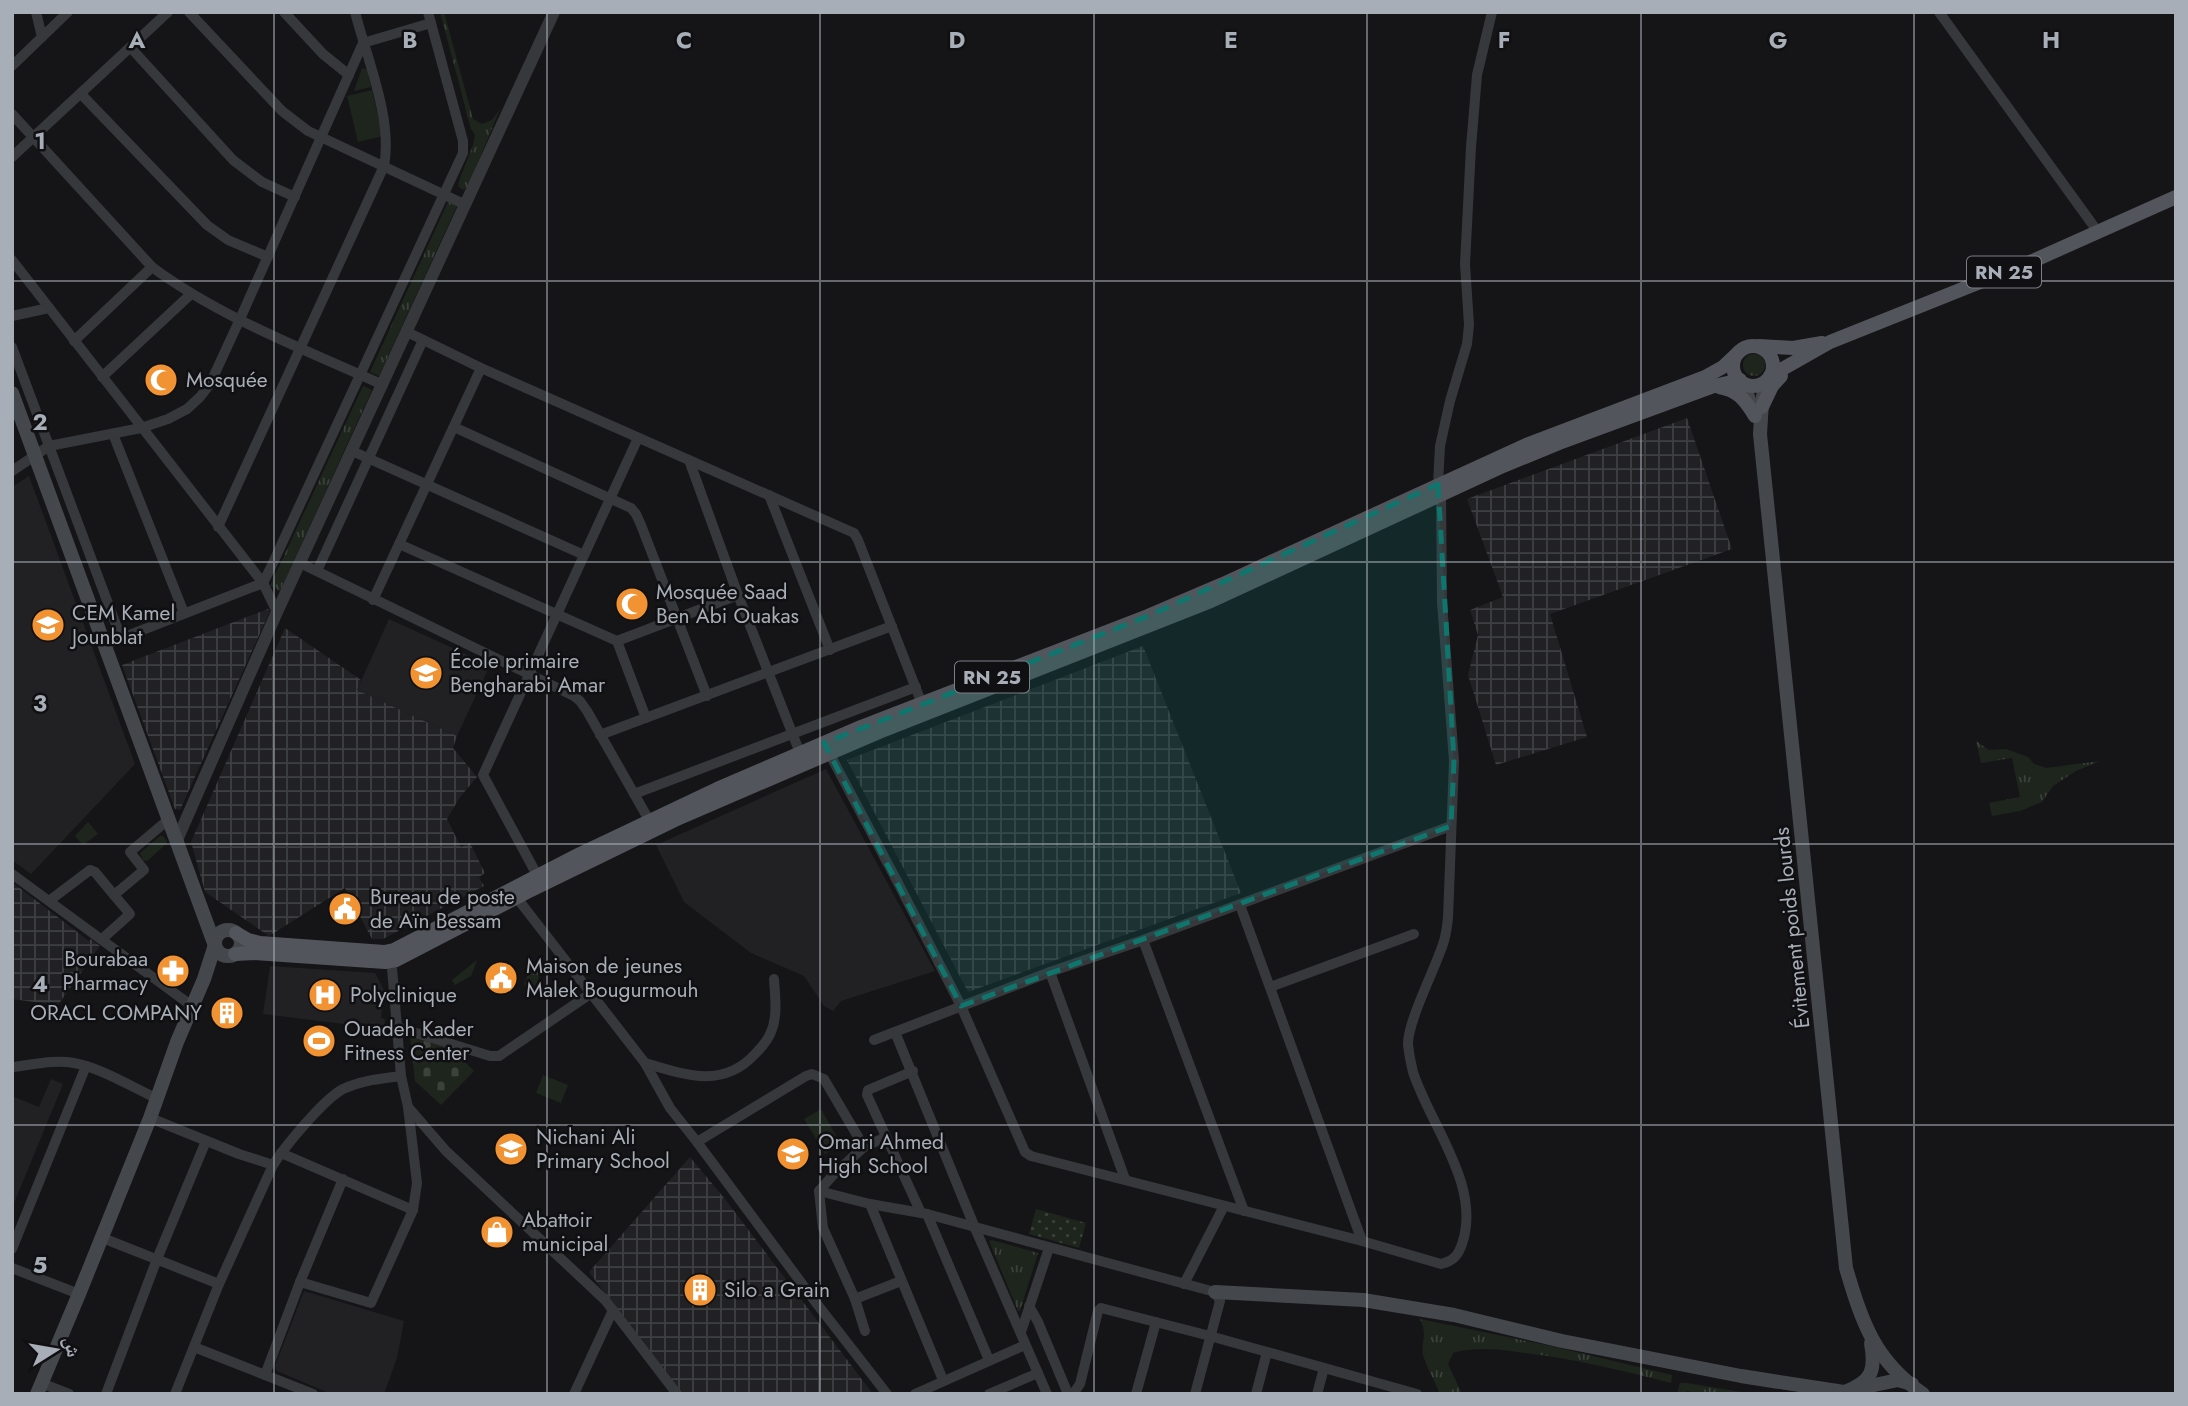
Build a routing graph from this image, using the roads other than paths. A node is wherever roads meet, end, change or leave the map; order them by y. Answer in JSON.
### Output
{"nodes":[{"id":1,"x":36,"y":12,"type":"edge"},
{"id":2,"x":68,"y":12,"type":"edge"},
{"id":3,"x":168,"y":12,"type":"edge"},
{"id":4,"x":189,"y":12,"type":"edge"},
{"id":5,"x":284,"y":12,"type":"edge"},
{"id":6,"x":355,"y":12,"type":"edge"},
{"id":7,"x":554,"y":12,"type":"edge"},
{"id":8,"x":1492,"y":12,"type":"edge"},
{"id":9,"x":1939,"y":12,"type":"edge"},
{"id":10,"x":429,"y":17,"type":"edge"},
{"id":11,"x":42,"y":37,"type":"junction"},
{"id":12,"x":363,"y":43,"type":"junction"},
{"id":13,"x":131,"y":48,"type":"junction"},
{"id":14,"x":12,"y":66,"type":"edge"},
{"id":15,"x":349,"y":75,"type":"junction"},
{"id":16,"x":81,"y":94,"type":"junction"},
{"id":17,"x":12,"y":114,"type":"edge"},
{"id":18,"x":322,"y":137,"type":"junction"},
{"id":19,"x":34,"y":139,"type":"junction"},
{"id":20,"x":12,"y":157,"type":"edge"},
{"id":21,"x":384,"y":166,"type":"junction"},
{"id":22,"x":445,"y":195,"type":"junction"},
{"id":23,"x":295,"y":197,"type":"junction"},
{"id":24,"x":2176,"y":197,"type":"edge"},
{"id":25,"x":466,"y":205,"type":"junction"},
{"id":26,"x":2098,"y":232,"type":"junction"},
{"id":27,"x":268,"y":257,"type":"junction"},
{"id":28,"x":12,"y":260,"type":"edge"},
{"id":29,"x":152,"y":267,"type":"junction"},
{"id":30,"x":191,"y":294,"type":"junction"},
{"id":31,"x":49,"y":308,"type":"junction"},
{"id":32,"x":12,"y":316,"type":"edge"},
{"id":33,"x":240,"y":319,"type":"junction"},
{"id":34,"x":407,"y":332,"type":"junction"},
{"id":35,"x":423,"y":340,"type":"junction"},
{"id":36,"x":74,"y":341,"type":"junction"},
{"id":37,"x":1830,"y":342,"type":"junction"},
{"id":38,"x":1756,"y":346,"type":"junction"},
{"id":39,"x":12,"y":347,"type":"edge"},
{"id":40,"x":300,"y":347,"type":"junction"},
{"id":41,"x":1740,"y":351,"type":"junction"},
{"id":42,"x":1796,"y":362,"type":"junction"},
{"id":43,"x":481,"y":369,"type":"junction"},
{"id":44,"x":361,"y":375,"type":"junction"},
{"id":45,"x":102,"y":377,"type":"junction"},
{"id":46,"x":1768,"y":378,"type":"junction"},
{"id":47,"x":1741,"y":381,"type":"junction"},
{"id":48,"x":383,"y":385,"type":"junction"},
{"id":49,"x":1714,"y":386,"type":"junction"},
{"id":50,"x":12,"y":393,"type":"edge"},
{"id":51,"x":1758,"y":412,"type":"junction"},
{"id":52,"x":454,"y":427,"type":"junction"},
{"id":53,"x":141,"y":428,"type":"junction"},
{"id":54,"x":113,"y":434,"type":"junction"},
{"id":55,"x":638,"y":438,"type":"junction"},
{"id":56,"x":49,"y":446,"type":"junction"},
{"id":57,"x":352,"y":452,"type":"junction"},
{"id":58,"x":36,"y":455,"type":"junction"},
{"id":59,"x":368,"y":459,"type":"junction"},
{"id":60,"x":689,"y":460,"type":"junction"},
{"id":61,"x":12,"y":471,"type":"edge"},
{"id":62,"x":427,"y":485,"type":"junction"},
{"id":63,"x":1440,"y":489,"type":"junction"},
{"id":64,"x":769,"y":495,"type":"junction"},
{"id":65,"x":611,"y":497,"type":"junction"},
{"id":66,"x":218,"y":527,"type":"junction"},
{"id":67,"x":399,"y":544,"type":"junction"},
{"id":68,"x":584,"y":555,"type":"junction"},
{"id":69,"x":300,"y":563,"type":"junction"},
{"id":70,"x":317,"y":571,"type":"junction"},
{"id":71,"x":263,"y":583,"type":"junction"},
{"id":72,"x":738,"y":595,"type":"junction"},
{"id":73,"x":373,"y":600,"type":"junction"},
{"id":74,"x":277,"y":612,"type":"junction"},
{"id":75,"x":184,"y":613,"type":"junction"},
{"id":76,"x":556,"y":615,"type":"junction"},
{"id":77,"x":677,"y":617,"type":"junction"},
{"id":78,"x":892,"y":626,"type":"junction"},
{"id":79,"x":121,"y":638,"type":"junction"},
{"id":80,"x":617,"y":641,"type":"junction"},
{"id":81,"x":104,"y":645,"type":"junction"},
{"id":82,"x":830,"y":650,"type":"junction"},
{"id":83,"x":529,"y":673,"type":"junction"},
{"id":84,"x":769,"y":673,"type":"junction"},
{"id":85,"x":916,"y":687,"type":"junction"},
{"id":86,"x":707,"y":696,"type":"junction"},
{"id":87,"x":922,"y":704,"type":"junction"},
{"id":88,"x":646,"y":718,"type":"junction"},
{"id":89,"x":793,"y":734,"type":"junction"},
{"id":90,"x":600,"y":736,"type":"junction"},
{"id":91,"x":826,"y":748,"type":"junction"},
{"id":92,"x":800,"y":753,"type":"junction"},
{"id":93,"x":634,"y":794,"type":"junction"},
{"id":94,"x":169,"y":819,"type":"junction"},
{"id":95,"x":649,"y":820,"type":"junction"},
{"id":96,"x":1451,"y":826,"type":"junction"},
{"id":97,"x":177,"y":840,"type":"junction"},
{"id":98,"x":12,"y":874,"type":"edge"},
{"id":99,"x":537,"y":875,"type":"junction"},
{"id":100,"x":114,"y":895,"type":"junction"},
{"id":101,"x":517,"y":898,"type":"junction"},
{"id":102,"x":49,"y":901,"type":"junction"},
{"id":103,"x":1240,"y":905,"type":"junction"},
{"id":104,"x":203,"y":912,"type":"junction"},
{"id":105,"x":231,"y":931,"type":"junction"},
{"id":106,"x":1414,"y":934,"type":"dead end"},
{"id":107,"x":102,"y":939,"type":"junction"},
{"id":108,"x":1143,"y":940,"type":"junction"},
{"id":109,"x":215,"y":944,"type":"junction"},
{"id":110,"x":231,"y":955,"type":"junction"},
{"id":111,"x":391,"y":956,"type":"junction"},
{"id":112,"x":1050,"y":972,"type":"junction"},
{"id":113,"x":204,"y":979,"type":"junction"},
{"id":114,"x":774,"y":979,"type":"dead end"},
{"id":115,"x":1270,"y":986,"type":"junction"},
{"id":116,"x":590,"y":994,"type":"junction"},
{"id":117,"x":192,"y":1006,"type":"junction"},
{"id":118,"x":961,"y":1006,"type":"junction"},
{"id":119,"x":397,"y":1027,"type":"junction"},
{"id":120,"x":895,"y":1032,"type":"junction"},
{"id":121,"x":874,"y":1040,"type":"dead end"},
{"id":122,"x":645,"y":1063,"type":"junction"},
{"id":123,"x":86,"y":1066,"type":"junction"},
{"id":124,"x":12,"y":1067,"type":"edge"},
{"id":125,"x":912,"y":1071,"type":"junction"},
{"id":126,"x":401,"y":1076,"type":"junction"},
{"id":127,"x":156,"y":1098,"type":"junction"},
{"id":128,"x":408,"y":1107,"type":"junction"},
{"id":129,"x":150,"y":1118,"type":"junction"},
{"id":130,"x":886,"y":1137,"type":"junction"},
{"id":131,"x":206,"y":1141,"type":"junction"},
{"id":132,"x":697,"y":1142,"type":"junction"},
{"id":133,"x":864,"y":1147,"type":"junction"},
{"id":134,"x":281,"y":1153,"type":"junction"},
{"id":135,"x":273,"y":1165,"type":"junction"},
{"id":136,"x":343,"y":1179,"type":"junction"},
{"id":137,"x":1125,"y":1179,"type":"junction"},
{"id":138,"x":818,"y":1191,"type":"junction"},
{"id":139,"x":870,"y":1204,"type":"junction"},
{"id":140,"x":1224,"y":1206,"type":"junction"},
{"id":141,"x":413,"y":1210,"type":"junction"},
{"id":142,"x":1244,"y":1211,"type":"junction"},
{"id":143,"x":924,"y":1214,"type":"junction"},
{"id":144,"x":975,"y":1228,"type":"junction"},
{"id":145,"x":100,"y":1237,"type":"junction"},
{"id":146,"x":1362,"y":1241,"type":"junction"},
{"id":147,"x":1049,"y":1248,"type":"junction"},
{"id":148,"x":12,"y":1249,"type":"edge"},
{"id":149,"x":158,"y":1259,"type":"junction"},
{"id":150,"x":12,"y":1268,"type":"edge"},
{"id":151,"x":901,"y":1281,"type":"junction"},
{"id":152,"x":300,"y":1282,"type":"junction"},
{"id":153,"x":219,"y":1284,"type":"junction"},
{"id":154,"x":1184,"y":1284,"type":"junction"},
{"id":155,"x":1214,"y":1292,"type":"junction"},
{"id":156,"x":79,"y":1294,"type":"junction"},
{"id":157,"x":855,"y":1299,"type":"junction"},
{"id":158,"x":1030,"y":1306,"type":"junction"},
{"id":159,"x":613,"y":1310,"type":"junction"},
{"id":160,"x":1156,"y":1322,"type":"junction"},
{"id":161,"x":866,"y":1331,"type":"dead end"},
{"id":162,"x":1021,"y":1332,"type":"junction"},
{"id":163,"x":1869,"y":1335,"type":"junction"},
{"id":164,"x":1210,"y":1336,"type":"junction"},
{"id":165,"x":1026,"y":1345,"type":"junction"},
{"id":166,"x":194,"y":1348,"type":"junction"},
{"id":167,"x":1267,"y":1352,"type":"junction"},
{"id":168,"x":989,"y":1360,"type":"junction"},
{"id":169,"x":1324,"y":1368,"type":"junction"},
{"id":170,"x":1038,"y":1373,"type":"junction"},
{"id":171,"x":265,"y":1375,"type":"junction"},
{"id":172,"x":943,"y":1380,"type":"junction"},
{"id":173,"x":1907,"y":1385,"type":"edge"},
{"id":174,"x":39,"y":1388,"type":"edge"},
{"id":175,"x":1381,"y":1389,"type":"edge"},
{"id":176,"x":1851,"y":1393,"type":"edge"},
{"id":177,"x":69,"y":1394,"type":"edge"},
{"id":178,"x":106,"y":1394,"type":"edge"},
{"id":179,"x":175,"y":1394,"type":"edge"},
{"id":180,"x":313,"y":1394,"type":"edge"},
{"id":181,"x":574,"y":1394,"type":"edge"},
{"id":182,"x":677,"y":1394,"type":"edge"},
{"id":183,"x":887,"y":1394,"type":"edge"},
{"id":184,"x":915,"y":1394,"type":"edge"},
{"id":185,"x":989,"y":1394,"type":"edge"},
{"id":186,"x":1047,"y":1394,"type":"edge"},
{"id":187,"x":1071,"y":1394,"type":"edge"},
{"id":188,"x":1136,"y":1394,"type":"edge"},
{"id":189,"x":1195,"y":1394,"type":"edge"},
{"id":190,"x":1256,"y":1394,"type":"edge"},
{"id":191,"x":1317,"y":1394,"type":"edge"},
{"id":192,"x":1418,"y":1394,"type":"edge"}],
"edges":[{"from":1,"to":11,"type":"street"},
{"from":2,"to":11,"type":"street"},
{"from":3,"to":13,"type":"street"},
{"from":4,"to":18,"type":"street"},
{"from":5,"to":15,"type":"street"},
{"from":6,"to":12,"type":"street"},
{"from":7,"to":25,"type":"street"},
{"from":8,"to":63,"type":"street"},
{"from":9,"to":26,"type":"street"},
{"from":10,"to":12,"type":"street"},
{"from":10,"to":22,"type":"street"},
{"from":11,"to":14,"type":"street"},
{"from":12,"to":15,"type":"street"},
{"from":12,"to":21,"type":"street"},
{"from":13,"to":16,"type":"street"},
{"from":13,"to":23,"type":"street"},
{"from":15,"to":18,"type":"street"},
{"from":16,"to":19,"type":"street"},
{"from":16,"to":27,"type":"street"},
{"from":17,"to":19,"type":"street"},
{"from":18,"to":21,"type":"street"},
{"from":18,"to":23,"type":"street"},
{"from":19,"to":20,"type":"street"},
{"from":19,"to":29,"type":"street"},
{"from":21,"to":22,"type":"street"},
{"from":21,"to":40,"type":"street"},
{"from":22,"to":25,"type":"street"},
{"from":22,"to":44,"type":"street"},
{"from":23,"to":27,"type":"street"},
{"from":24,"to":26,"type":"main road","number":"RN 25"},
{"from":25,"to":34,"type":"street"},
{"from":26,"to":37,"type":"main road","number":"RN 25"},
{"from":27,"to":33,"type":"street"},
{"from":28,"to":31,"type":"street"},
{"from":29,"to":30,"type":"street"},
{"from":29,"to":36,"type":"street"},
{"from":30,"to":33,"type":"street"},
{"from":30,"to":45,"type":"street"},
{"from":31,"to":32,"type":"street"},
{"from":31,"to":36,"type":"street"},
{"from":33,"to":40,"type":"street"},
{"from":33,"to":53,"type":"street"},
{"from":34,"to":35,"type":"street"},
{"from":34,"to":48,"type":"street"},
{"from":35,"to":43,"type":"street"},
{"from":35,"to":59,"type":"street"},
{"from":36,"to":45,"type":"street"},
{"from":37,"to":38,"type":"main road","number":"RN 25"},
{"from":37,"to":42,"type":"main road","number":"RN 25"},
{"from":38,"to":41,"type":"main road"},
{"from":38,"to":46,"type":"main road"},
{"from":39,"to":56,"type":"street"},
{"from":40,"to":44,"type":"street"},
{"from":40,"to":66,"type":"street"},
{"from":41,"to":47,"type":"main road"},
{"from":41,"to":63,"type":"main road","number":"RN 25"},
{"from":42,"to":46,"type":"main road","number":"RN 25"},
{"from":42,"to":51,"type":"main road"},
{"from":43,"to":52,"type":"street"},
{"from":43,"to":55,"type":"street"},
{"from":44,"to":48,"type":"street"},
{"from":44,"to":71,"type":"street"},
{"from":45,"to":53,"type":"street"},
{"from":46,"to":47,"type":"main road"},
{"from":46,"to":51,"type":"main road"},
{"from":47,"to":49,"type":"main road","number":"RN 25"},
{"from":47,"to":51,"type":"main road","name":"Évitement poids lourds"},
{"from":48,"to":57,"type":"street"},
{"from":49,"to":51,"type":"main road"},
{"from":49,"to":63,"type":"main road","number":"RN 25"},
{"from":50,"to":58,"type":"main road"},
{"from":51,"to":163,"type":"main road","name":"Évitement poids lourds"},
{"from":52,"to":62,"type":"street"},
{"from":52,"to":65,"type":"street"},
{"from":53,"to":54,"type":"street"},
{"from":53,"to":66,"type":"street"},
{"from":54,"to":56,"type":"street"},
{"from":54,"to":75,"type":"street"},
{"from":55,"to":60,"type":"street"},
{"from":55,"to":65,"type":"street"},
{"from":56,"to":58,"type":"street"},
{"from":56,"to":79,"type":"street"},
{"from":57,"to":59,"type":"street"},
{"from":57,"to":69,"type":"street"},
{"from":58,"to":61,"type":"street"},
{"from":58,"to":81,"type":"main road"},
{"from":59,"to":62,"type":"street"},
{"from":59,"to":70,"type":"street"},
{"from":60,"to":64,"type":"street"},
{"from":60,"to":72,"type":"street"},
{"from":62,"to":67,"type":"street"},
{"from":62,"to":68,"type":"street"},
{"from":63,"to":87,"type":"main road","number":"RN 25"},
{"from":63,"to":91,"type":"main road","number":"RN 25"},
{"from":63,"to":96,"type":"street"},
{"from":64,"to":78,"type":"street"},
{"from":64,"to":82,"type":"street"},
{"from":65,"to":68,"type":"street"},
{"from":65,"to":77,"type":"street"},
{"from":66,"to":71,"type":"street"},
{"from":67,"to":73,"type":"street"},
{"from":67,"to":76,"type":"street"},
{"from":68,"to":76,"type":"street"},
{"from":69,"to":70,"type":"street"},
{"from":69,"to":74,"type":"street"},
{"from":70,"to":73,"type":"street"},
{"from":71,"to":74,"type":"street"},
{"from":71,"to":75,"type":"street"},
{"from":72,"to":77,"type":"street"},
{"from":72,"to":84,"type":"street"},
{"from":73,"to":83,"type":"street"},
{"from":74,"to":97,"type":"street"},
{"from":75,"to":79,"type":"street"},
{"from":76,"to":80,"type":"street"},
{"from":76,"to":83,"type":"street"},
{"from":77,"to":80,"type":"street"},
{"from":77,"to":86,"type":"street"},
{"from":78,"to":82,"type":"street"},
{"from":78,"to":85,"type":"street"},
{"from":79,"to":81,"type":"street"},
{"from":80,"to":88,"type":"street"},
{"from":81,"to":94,"type":"main road"},
{"from":82,"to":84,"type":"street"},
{"from":83,"to":90,"type":"street"},
{"from":83,"to":99,"type":"street"},
{"from":84,"to":86,"type":"street"},
{"from":84,"to":89,"type":"street"},
{"from":85,"to":87,"type":"street"},
{"from":85,"to":89,"type":"street"},
{"from":86,"to":88,"type":"street"},
{"from":87,"to":91,"type":"main road","number":"RN 25"},
{"from":88,"to":90,"type":"street"},
{"from":89,"to":92,"type":"street"},
{"from":89,"to":93,"type":"street"},
{"from":90,"to":93,"type":"street"},
{"from":91,"to":92,"type":"main road","number":"RN 25"},
{"from":91,"to":101,"type":"main road","number":"RN 25"},
{"from":91,"to":118,"type":"street"},
{"from":92,"to":95,"type":"main road","number":"RN 25"},
{"from":93,"to":95,"type":"street"},
{"from":94,"to":97,"type":"main road"},
{"from":94,"to":100,"type":"street"},
{"from":95,"to":99,"type":"main road","number":"RN 25"},
{"from":96,"to":103,"type":"street"},
{"from":96,"to":146,"type":"street"},
{"from":97,"to":104,"type":"main road"},
{"from":98,"to":102,"type":"street"},
{"from":99,"to":111,"type":"main road","number":"RN 25"},
{"from":100,"to":102,"type":"street"},
{"from":100,"to":107,"type":"street"},
{"from":101,"to":111,"type":"main road","number":"RN 25"},
{"from":101,"to":116,"type":"street"},
{"from":102,"to":107,"type":"street"},
{"from":103,"to":108,"type":"street"},
{"from":103,"to":115,"type":"street"},
{"from":104,"to":105,"type":"main road"},
{"from":104,"to":109,"type":"main road"},
{"from":105,"to":109,"type":"main road"},
{"from":105,"to":110,"type":"main road"},
{"from":105,"to":111,"type":"main road"},
{"from":106,"to":115,"type":"street"},
{"from":107,"to":117,"type":"street"},
{"from":108,"to":112,"type":"street"},
{"from":108,"to":142,"type":"street"},
{"from":109,"to":110,"type":"main road"},
{"from":109,"to":113,"type":"main road"},
{"from":110,"to":111,"type":"main road"},
{"from":110,"to":113,"type":"main road"},
{"from":111,"to":119,"type":"street"},
{"from":112,"to":118,"type":"street"},
{"from":112,"to":137,"type":"street"},
{"from":113,"to":117,"type":"main road"},
{"from":114,"to":122,"type":"street"},
{"from":115,"to":146,"type":"street"},
{"from":116,"to":119,"type":"street"},
{"from":116,"to":122,"type":"street"},
{"from":117,"to":127,"type":"main road"},
{"from":118,"to":120,"type":"street"},
{"from":118,"to":137,"type":"street"},
{"from":119,"to":126,"type":"street"},
{"from":120,"to":121,"type":"street"},
{"from":120,"to":125,"type":"street"},
{"from":122,"to":132,"type":"street"},
{"from":123,"to":124,"type":"street"},
{"from":123,"to":127,"type":"street"},
{"from":123,"to":148,"type":"street"},
{"from":125,"to":130,"type":"street"},
{"from":125,"to":144,"type":"street"},
{"from":126,"to":128,"type":"street"},
{"from":126,"to":134,"type":"street"},
{"from":127,"to":129,"type":"main road"},
{"from":128,"to":141,"type":"street"},
{"from":128,"to":159,"type":"street"},
{"from":129,"to":131,"type":"street"},
{"from":129,"to":145,"type":"main road"},
{"from":130,"to":133,"type":"street"},
{"from":130,"to":143,"type":"street"},
{"from":131,"to":135,"type":"street"},
{"from":131,"to":149,"type":"street"},
{"from":132,"to":133,"type":"street"},
{"from":132,"to":183,"type":"street"},
{"from":133,"to":138,"type":"street"},
{"from":134,"to":135,"type":"street"},
{"from":134,"to":136,"type":"street"},
{"from":135,"to":153,"type":"street"},
{"from":136,"to":141,"type":"street"},
{"from":136,"to":152,"type":"street"},
{"from":137,"to":140,"type":"street"},
{"from":138,"to":139,"type":"street"},
{"from":138,"to":157,"type":"street"},
{"from":139,"to":143,"type":"street"},
{"from":139,"to":151,"type":"street"},
{"from":140,"to":142,"type":"street"},
{"from":140,"to":154,"type":"street"},
{"from":141,"to":152,"type":"street"},
{"from":142,"to":146,"type":"street"},
{"from":143,"to":144,"type":"street"},
{"from":143,"to":168,"type":"street"},
{"from":144,"to":147,"type":"street"},
{"from":144,"to":162,"type":"street"},
{"from":145,"to":149,"type":"street"},
{"from":145,"to":156,"type":"main road"},
{"from":147,"to":154,"type":"street"},
{"from":147,"to":158,"type":"street"},
{"from":149,"to":153,"type":"street"},
{"from":149,"to":178,"type":"street"},
{"from":150,"to":156,"type":"street"},
{"from":151,"to":157,"type":"street"},
{"from":151,"to":172,"type":"street"},
{"from":152,"to":171,"type":"street"},
{"from":153,"to":166,"type":"street"},
{"from":154,"to":155,"type":"street"},
{"from":155,"to":164,"type":"street"},
{"from":155,"to":176,"type":"main road"},
{"from":156,"to":174,"type":"main road"},
{"from":157,"to":161,"type":"street"},
{"from":158,"to":162,"type":"street"},
{"from":158,"to":187,"type":"street"},
{"from":159,"to":181,"type":"street"},
{"from":159,"to":182,"type":"street"},
{"from":160,"to":164,"type":"street"},
{"from":160,"to":187,"type":"street"},
{"from":160,"to":188,"type":"street"},
{"from":162,"to":165,"type":"street"},
{"from":163,"to":173,"type":"main road","name":"Évitement poids lourds"},
{"from":163,"to":176,"type":"main road"},
{"from":164,"to":167,"type":"street"},
{"from":164,"to":189,"type":"street"},
{"from":165,"to":168,"type":"street"},
{"from":165,"to":170,"type":"street"},
{"from":166,"to":171,"type":"street"},
{"from":166,"to":179,"type":"street"},
{"from":167,"to":169,"type":"street"},
{"from":167,"to":190,"type":"street"},
{"from":168,"to":172,"type":"street"},
{"from":169,"to":175,"type":"street"},
{"from":169,"to":191,"type":"street"},
{"from":170,"to":185,"type":"street"},
{"from":170,"to":186,"type":"street"},
{"from":171,"to":180,"type":"street"},
{"from":172,"to":184,"type":"street"},
{"from":173,"to":176,"type":"main road"},
{"from":174,"to":177,"type":"street"},
{"from":175,"to":192,"type":"street"}]}
